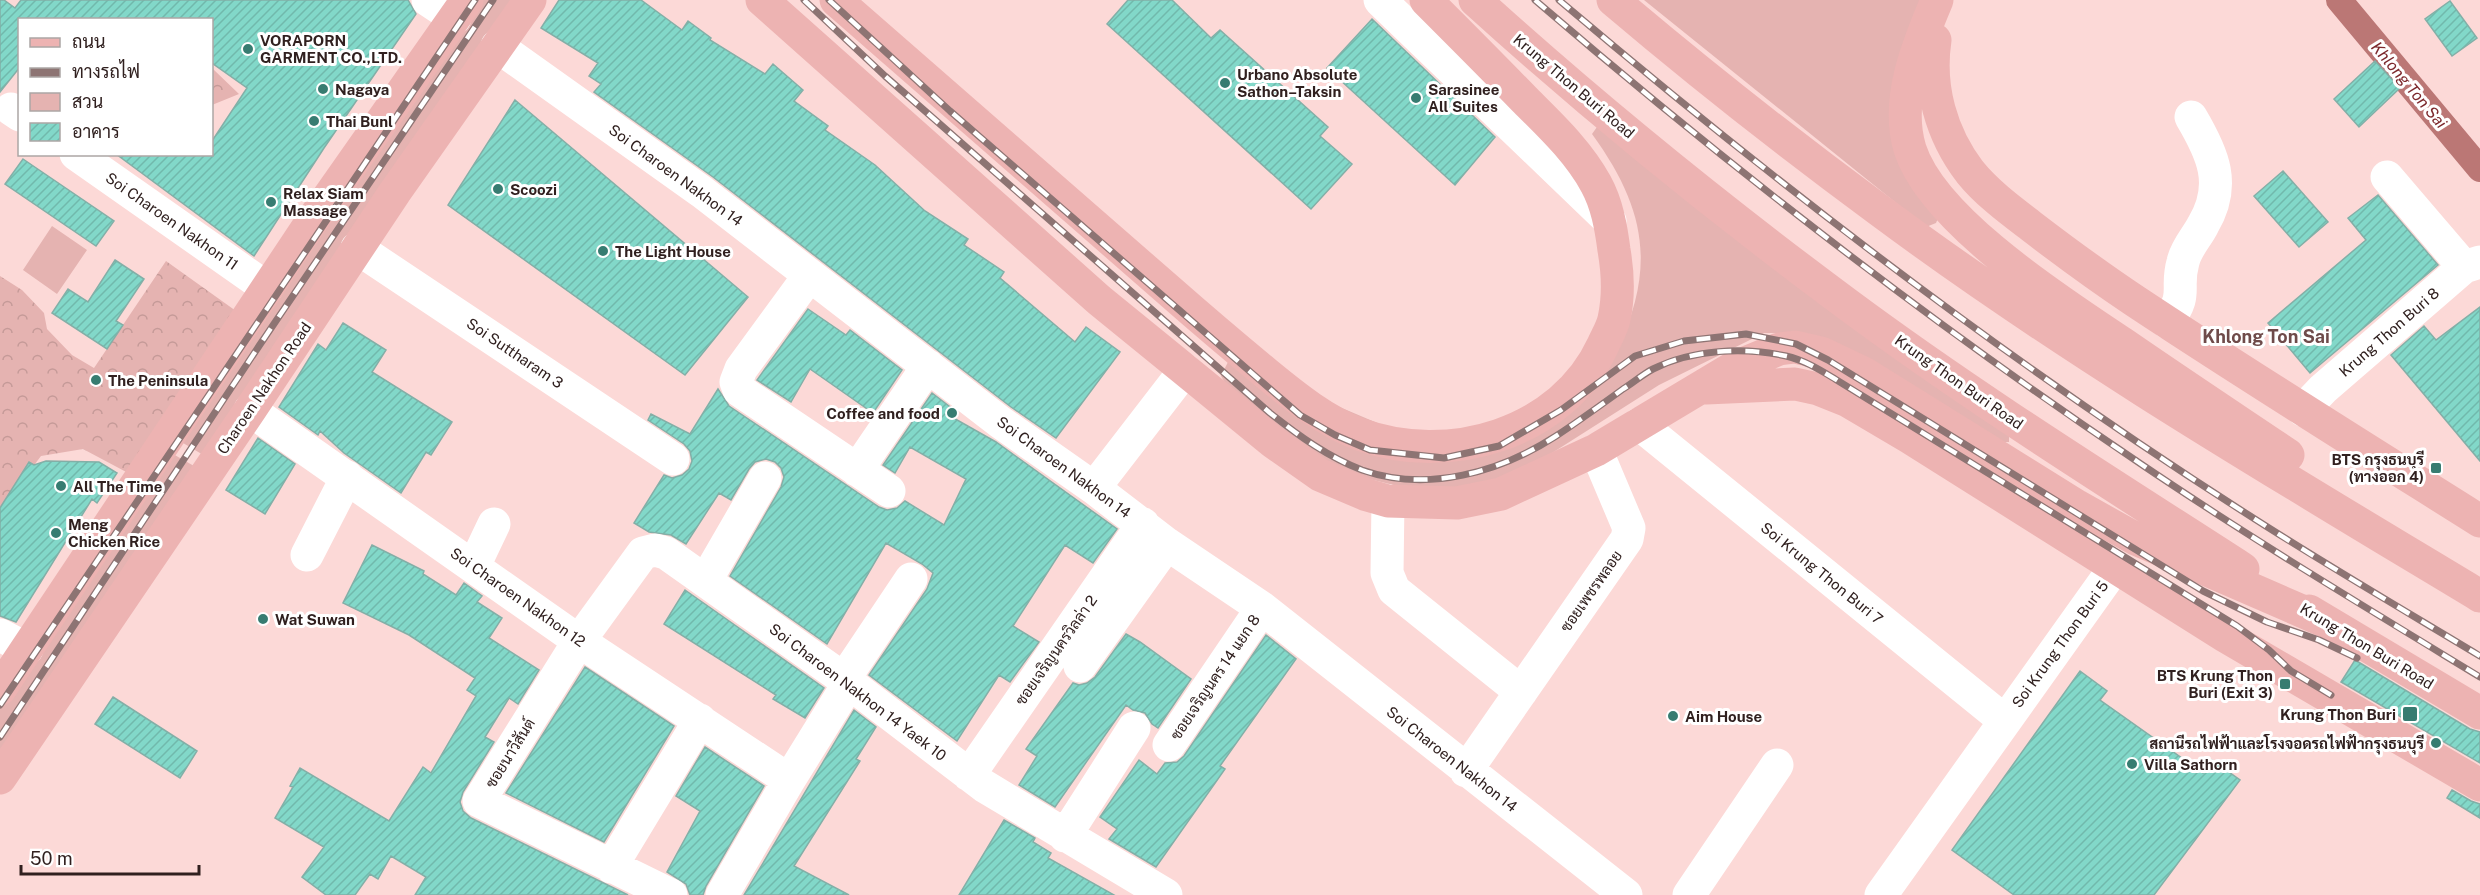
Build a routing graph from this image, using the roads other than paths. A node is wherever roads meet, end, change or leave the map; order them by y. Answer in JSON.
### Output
{"nodes":[{"id":1,"x":530,"y":0,"type":"edge"},
{"id":2,"x":762,"y":0,"type":"edge"},
{"id":3,"x":836,"y":0,"type":"edge"},
{"id":4,"x":1380,"y":0,"type":"edge"},
{"id":5,"x":1426,"y":0,"type":"edge"},
{"id":6,"x":1475,"y":0,"type":"edge"},
{"id":7,"x":1937,"y":0,"type":"edge"},
{"id":8,"x":1944,"y":0,"type":"edge"},
{"id":9,"x":1614,"y":1,"type":"edge"},
{"id":10,"x":450,"y":6,"type":"edge"},
{"id":11,"x":497,"y":46,"type":"junction"},
{"id":12,"x":2191,"y":117,"type":"dead end"},
{"id":13,"x":79,"y":156,"type":"edge"},
{"id":14,"x":2387,"y":177,"type":"dead end"},
{"id":15,"x":1610,"y":221,"type":"junction"},
{"id":16,"x":357,"y":248,"type":"junction"},
{"id":17,"x":2472,"y":264,"type":"edge"},
{"id":18,"x":809,"y":276,"type":"junction"},
{"id":19,"x":267,"y":288,"type":"junction"},
{"id":20,"x":2167,"y":322,"type":"junction"},
{"id":21,"x":1215,"y":330,"type":"junction"},
{"id":22,"x":928,"y":366,"type":"junction"},
{"id":23,"x":1185,"y":370,"type":"junction"},
{"id":24,"x":1698,"y":388,"type":"junction"},
{"id":25,"x":250,"y":410,"type":"junction"},
{"id":26,"x":2303,"y":410,"type":"junction"},
{"id":27,"x":1638,"y":424,"type":"junction"},
{"id":28,"x":165,"y":442,"type":"junction"},
{"id":29,"x":1596,"y":450,"type":"junction"},
{"id":30,"x":673,"y":459,"type":"dead end"},
{"id":31,"x":211,"y":468,"type":"junction"},
{"id":32,"x":857,"y":470,"type":"junction"},
{"id":33,"x":347,"y":477,"type":"junction"},
{"id":34,"x":765,"y":478,"type":"dead end"},
{"id":35,"x":1094,"y":488,"type":"junction"},
{"id":36,"x":889,"y":491,"type":"dead end"},
{"id":37,"x":1388,"y":501,"type":"junction"},
{"id":38,"x":2480,"y":521,"type":"edge"},
{"id":39,"x":494,"y":524,"type":"dead end"},
{"id":40,"x":1155,"y":534,"type":"junction"},
{"id":41,"x":307,"y":555,"type":"dead end"},
{"id":42,"x":474,"y":566,"type":"junction"},
{"id":43,"x":2115,"y":567,"type":"junction"},
{"id":44,"x":911,"y":579,"type":"dead end"},
{"id":45,"x":706,"y":580,"type":"junction"},
{"id":46,"x":2480,"y":585,"type":"edge"},
{"id":47,"x":2480,"y":596,"type":"edge"},
{"id":48,"x":1262,"y":608,"type":"junction"},
{"id":49,"x":2327,"y":622,"type":"junction"},
{"id":50,"x":579,"y":641,"type":"junction"},
{"id":51,"x":13,"y":642,"type":"edge"},
{"id":52,"x":1080,"y":666,"type":"dead end"},
{"id":53,"x":846,"y":681,"type":"junction"},
{"id":54,"x":0,"y":689,"type":"edge"},
{"id":55,"x":1521,"y":692,"type":"junction"},
{"id":56,"x":2480,"y":713,"type":"edge"},
{"id":57,"x":700,"y":720,"type":"junction"},
{"id":58,"x":2005,"y":721,"type":"junction"},
{"id":59,"x":1134,"y":728,"type":"dead end"},
{"id":60,"x":1169,"y":745,"type":"dead end"},
{"id":61,"x":1777,"y":765,"type":"dead end"},
{"id":62,"x":1466,"y":771,"type":"junction"},
{"id":63,"x":969,"y":775,"type":"junction"},
{"id":64,"x":0,"y":778,"type":"edge"},
{"id":65,"x":789,"y":780,"type":"junction"},
{"id":66,"x":2480,"y":785,"type":"edge"},
{"id":67,"x":1065,"y":836,"type":"junction"},
{"id":68,"x":611,"y":867,"type":"junction"},
{"id":69,"x":671,"y":895,"type":"edge"},
{"id":70,"x":723,"y":895,"type":"edge"},
{"id":71,"x":1166,"y":895,"type":"edge"},
{"id":72,"x":1626,"y":895,"type":"edge"},
{"id":73,"x":1689,"y":895,"type":"edge"},
{"id":74,"x":1881,"y":895,"type":"edge"}],
"edges":[{"from":1,"to":11,"type":"main road","name":"Charoen Nakhon Road"},
{"from":2,"to":23,"type":"main road"},
{"from":3,"to":21,"type":"main road"},
{"from":4,"to":15,"type":"street"},
{"from":5,"to":15,"type":"main road"},
{"from":6,"to":49,"type":"main road","name":"Krung Thon Buri Road"},
{"from":7,"to":46,"type":"main road"},
{"from":8,"to":20,"type":"main road"},
{"from":9,"to":47,"type":"main road"},
{"from":10,"to":19,"type":"main road"},
{"from":11,"to":16,"type":"main road","name":"Charoen Nakhon Road"},
{"from":11,"to":18,"type":"street","name":"Soi Charoen Nakhon 14"},
{"from":12,"to":20,"type":"street"},
{"from":13,"to":19,"type":"street","name":"Soi Charoen Nakhon 11"},
{"from":14,"to":17,"type":"street"},
{"from":15,"to":21,"type":"main road"},
{"from":16,"to":25,"type":"main road","name":"Charoen Nakhon Road"},
{"from":16,"to":30,"type":"street","name":"Soi Suttharam 3"},
{"from":17,"to":26,"type":"street","name":"Krung Thon Buri 8"},
{"from":18,"to":22,"type":"street","name":"Soi Charoen Nakhon 14"},
{"from":18,"to":32,"type":"street"},
{"from":19,"to":28,"type":"main road"},
{"from":20,"to":26,"type":"main road"},
{"from":21,"to":23,"type":"main road"},
{"from":22,"to":32,"type":"street"},
{"from":22,"to":35,"type":"street","name":"Soi Charoen Nakhon 14"},
{"from":23,"to":35,"type":"street"},
{"from":23,"to":37,"type":"main road"},
{"from":24,"to":27,"type":"main road"},
{"from":24,"to":43,"type":"main road"},
{"from":24,"to":49,"type":"main road"},
{"from":25,"to":31,"type":"main road","name":"Charoen Nakhon Road"},
{"from":25,"to":33,"type":"street","name":"Soi Charoen Nakhon 12"},
{"from":26,"to":38,"type":"main road"},
{"from":27,"to":29,"type":"main road"},
{"from":27,"to":58,"type":"street","name":"Soi Krung Thon Buri 7"},
{"from":28,"to":31,"type":"main road"},
{"from":28,"to":51,"type":"main road"},
{"from":29,"to":37,"type":"main road"},
{"from":29,"to":55,"type":"street","name":"ซอยเพชรพลอย"},
{"from":31,"to":64,"type":"main road","name":"Charoen Nakhon Road"},
{"from":32,"to":36,"type":"street"},
{"from":33,"to":41,"type":"street"},
{"from":33,"to":42,"type":"street","name":"Soi Charoen Nakhon 12"},
{"from":34,"to":45,"type":"street"},
{"from":35,"to":40,"type":"street","name":"Soi Charoen Nakhon 14"},
{"from":37,"to":55,"type":"street"},
{"from":39,"to":42,"type":"street"},
{"from":40,"to":48,"type":"street","name":"Soi Charoen Nakhon 14"},
{"from":40,"to":52,"type":"street"},
{"from":40,"to":63,"type":"street","name":"ซอยเจริญนครวิลล่า 2"},
{"from":42,"to":50,"type":"street","name":"Soi Charoen Nakhon 12"},
{"from":43,"to":58,"type":"street","name":"Soi Krung Thon Buri 5"},
{"from":43,"to":66,"type":"main road"},
{"from":44,"to":53,"type":"street"},
{"from":45,"to":50,"type":"street","name":"Soi Charoen Nakhon 14 Yaek 10"},
{"from":45,"to":53,"type":"street","name":"Soi Charoen Nakhon 14 Yaek 10"},
{"from":48,"to":60,"type":"street","name":"ซอยเจริญนคร 14 แยก 8"},
{"from":48,"to":62,"type":"street","name":"Soi Charoen Nakhon 14"},
{"from":49,"to":56,"type":"main road","name":"Krung Thon Buri Road"},
{"from":50,"to":57,"type":"street","name":"Soi Charoen Nakhon 12"},
{"from":50,"to":68,"type":"street","name":"ซอยนาวีสันต์"},
{"from":51,"to":54,"type":"main road"},
{"from":53,"to":63,"type":"street","name":"Soi Charoen Nakhon 14 Yaek 10"},
{"from":53,"to":65,"type":"street"},
{"from":55,"to":62,"type":"street","name":"ซอยเพชรพลอย"},
{"from":57,"to":65,"type":"street","name":"Soi Charoen Nakhon 12"},
{"from":57,"to":68,"type":"street"},
{"from":58,"to":74,"type":"street","name":"Soi Krung Thon Buri 5"},
{"from":59,"to":67,"type":"street"},
{"from":61,"to":73,"type":"street"},
{"from":62,"to":72,"type":"street","name":"Soi Charoen Nakhon 14"},
{"from":63,"to":67,"type":"street","name":"Soi Charoen Nakhon 14 Yaek 10"},
{"from":65,"to":70,"type":"street"},
{"from":67,"to":71,"type":"street","name":"Soi Charoen Nakhon 14 Yaek 10"},
{"from":68,"to":69,"type":"street","name":"ซอยนาวีสันต์"}]}
